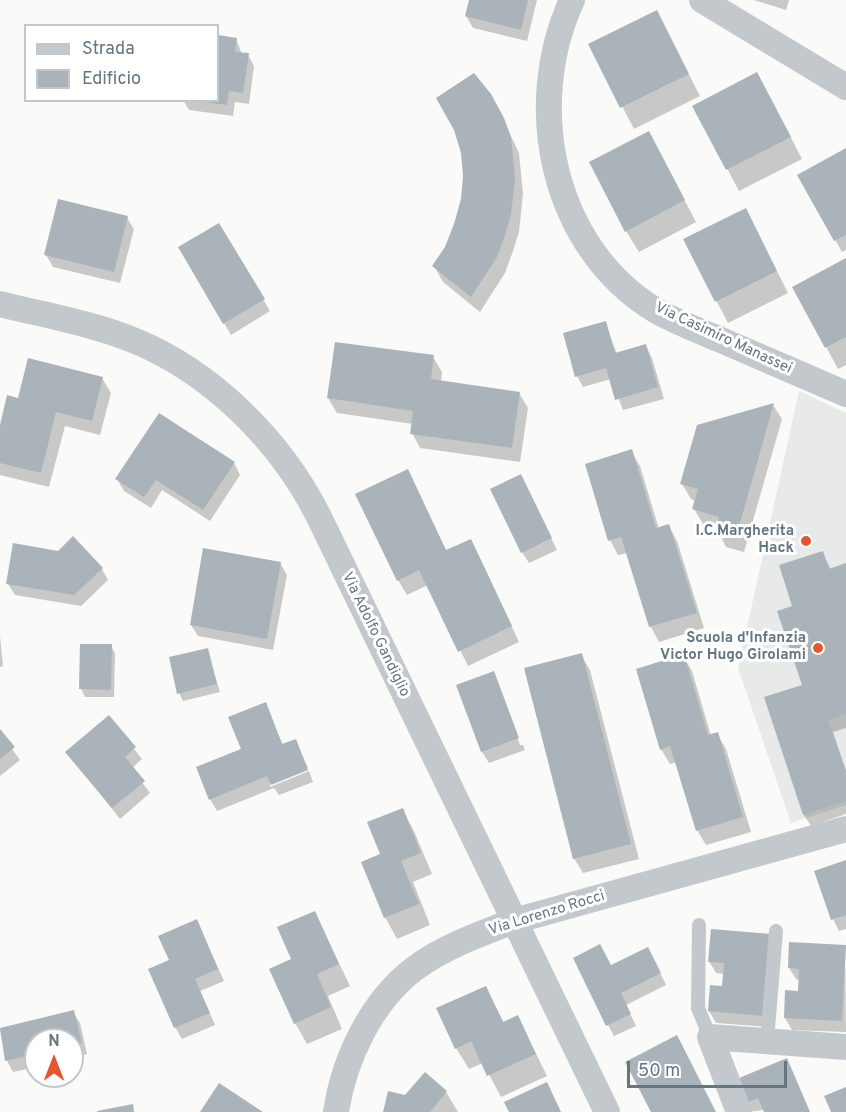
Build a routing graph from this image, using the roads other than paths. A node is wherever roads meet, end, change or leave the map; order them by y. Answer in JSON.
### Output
{"nodes":[{"id":1,"x":572,"y":0,"type":"edge"},
{"id":2,"x":702,"y":0,"type":"edge"},
{"id":3,"x":846,"y":87,"type":"edge"},
{"id":4,"x":0,"y":304,"type":"edge"},
{"id":5,"x":846,"y":394,"type":"edge"},
{"id":6,"x":846,"y":829,"type":"edge"},
{"id":7,"x":514,"y":921,"type":"junction"},
{"id":8,"x":699,"y":925,"type":"dead end"},
{"id":9,"x":776,"y":931,"type":"dead end"},
{"id":10,"x":710,"y":1037,"type":"junction"},
{"id":11,"x":767,"y":1041,"type":"junction"},
{"id":12,"x":846,"y":1047,"type":"edge"},
{"id":13,"x":336,"y":1112,"type":"edge"},
{"id":14,"x":607,"y":1112,"type":"edge"},
{"id":15,"x":739,"y":1112,"type":"edge"}],
"edges":[{"from":1,"to":5,"type":"street","name":"Via Casimiro Manassei"},
{"from":2,"to":3,"type":"street"},
{"from":4,"to":7,"type":"street","name":"Via Adolfo Gandiglio"},
{"from":6,"to":7,"type":"street","name":"Via Lorenzo Rocci"},
{"from":7,"to":13,"type":"street","name":"Via Lorenzo Rocci"},
{"from":7,"to":14,"type":"street","name":"Via Adolfo Gandiglio"},
{"from":8,"to":10,"type":"lane"},
{"from":9,"to":11,"type":"lane"},
{"from":10,"to":11,"type":"street"},
{"from":10,"to":15,"type":"street"},
{"from":11,"to":12,"type":"street"}]}
